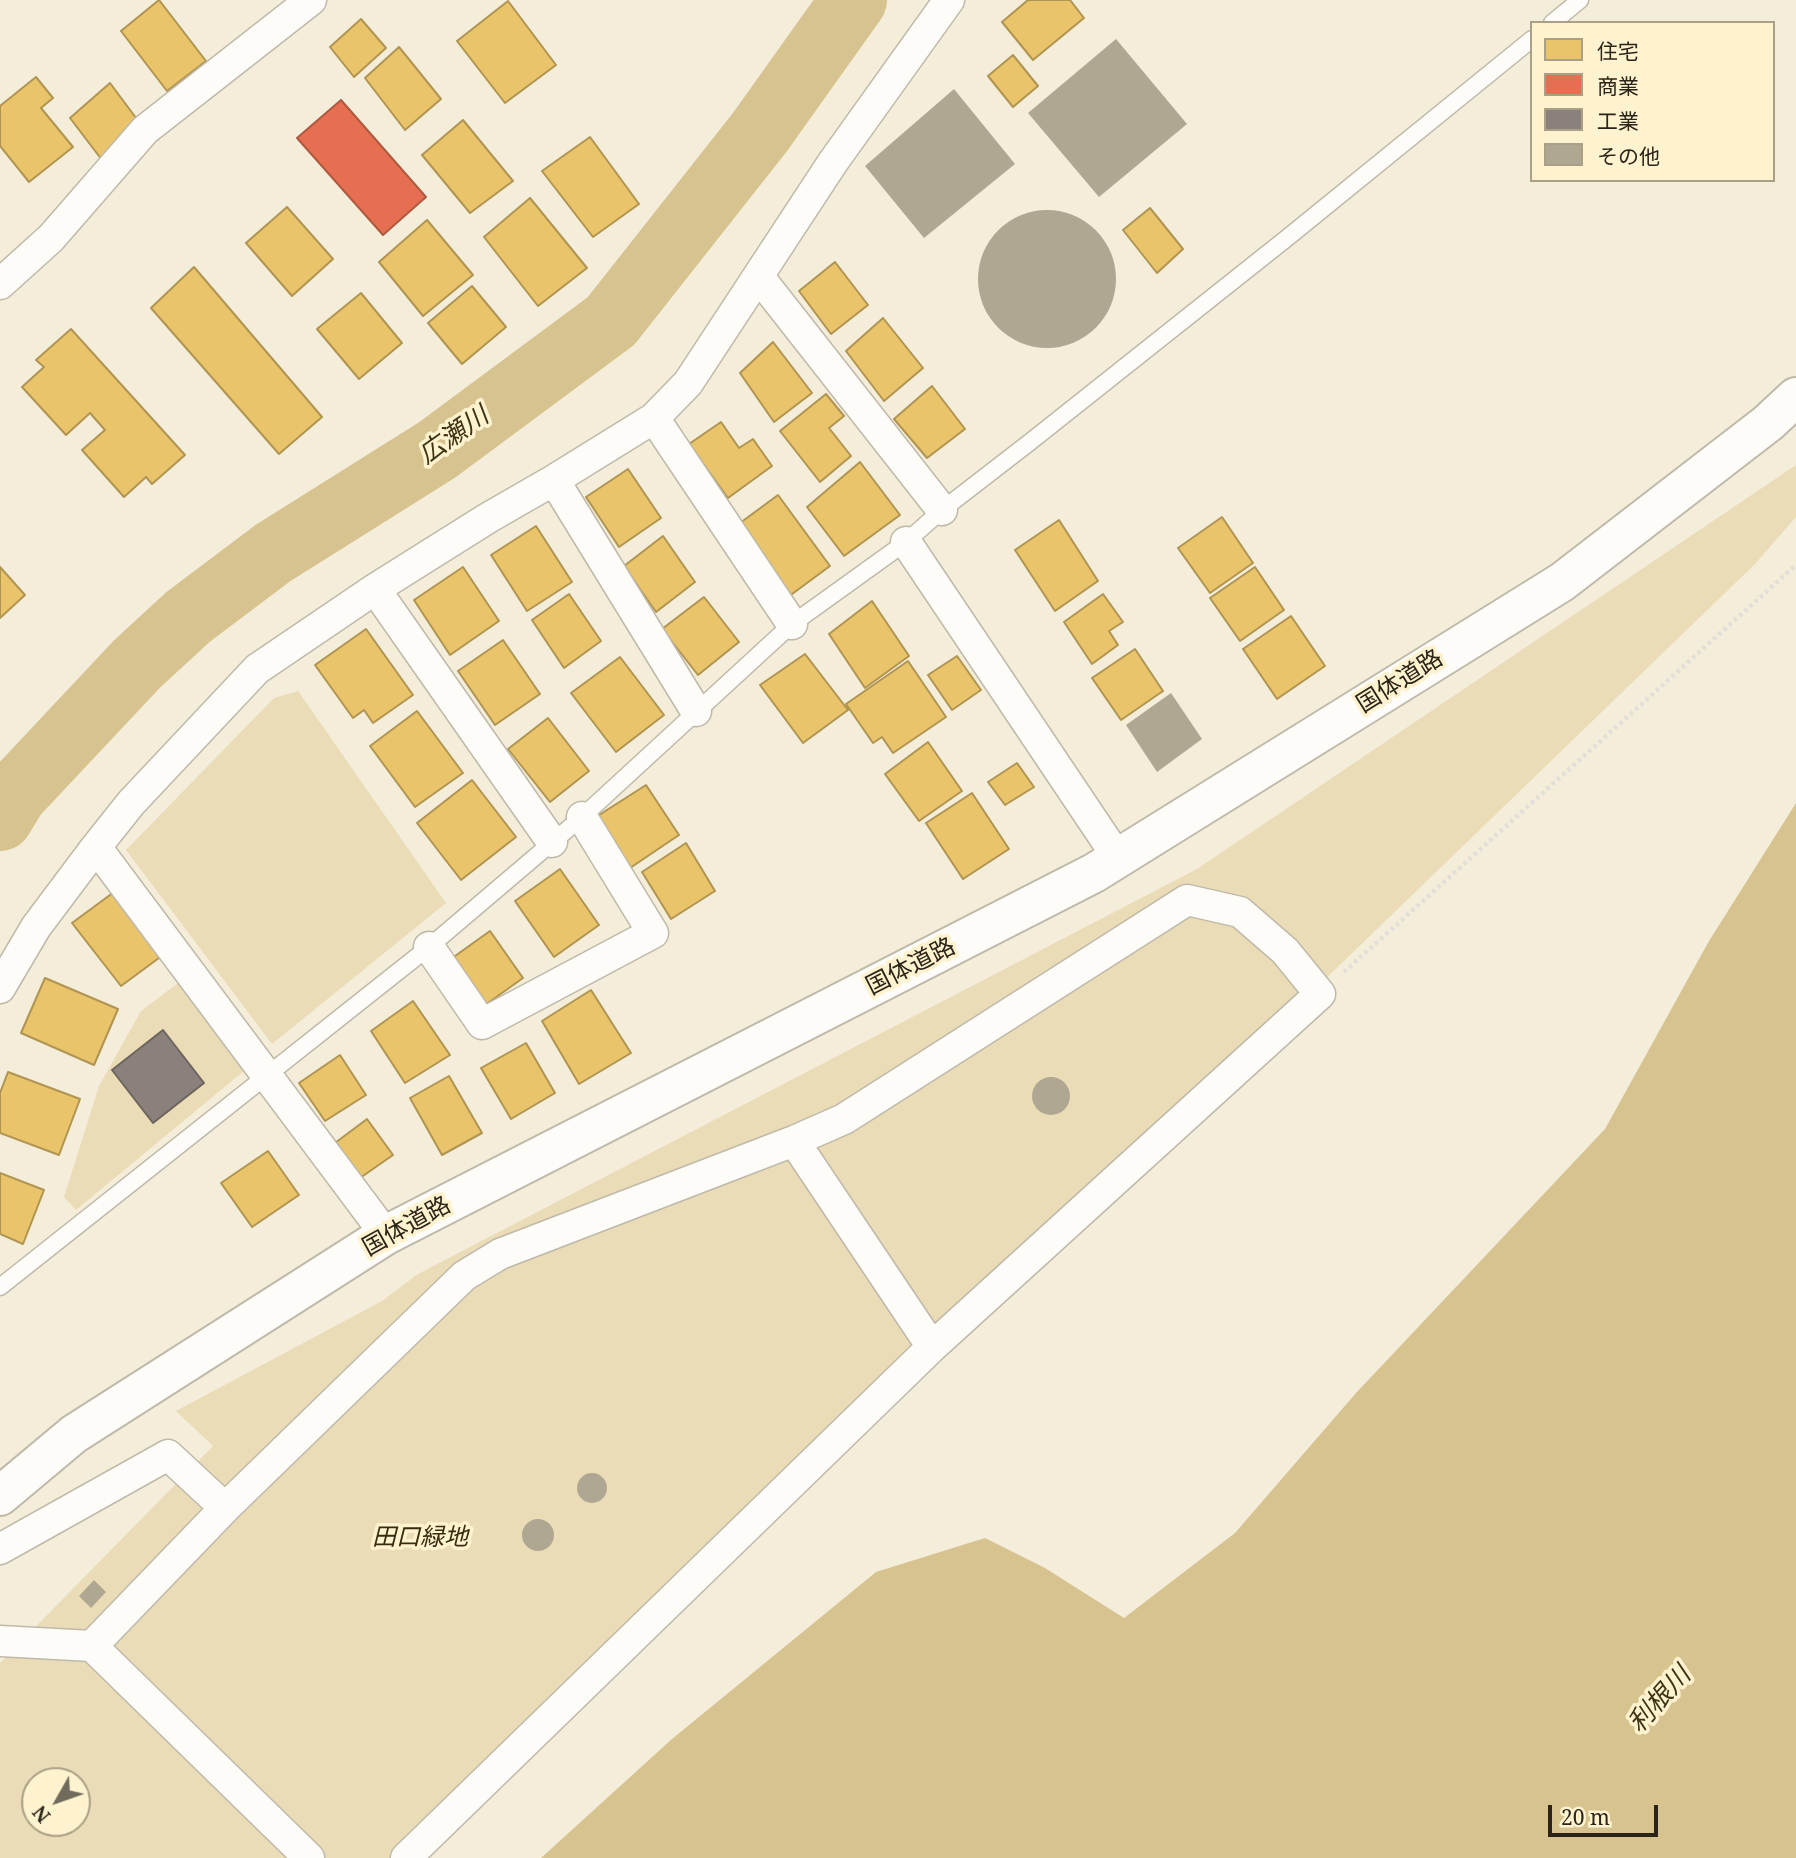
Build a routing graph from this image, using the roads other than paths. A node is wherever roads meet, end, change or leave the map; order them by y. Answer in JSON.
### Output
{"nodes":[{"id":1,"x":311,"y":0,"type":"edge"},
{"id":2,"x":949,"y":0,"type":"edge"},
{"id":3,"x":1580,"y":0,"type":"edge"},
{"id":4,"x":1554,"y":21,"type":"edge"},
{"id":5,"x":1530,"y":41,"type":"edge"},
{"id":6,"x":759,"y":277,"type":"junction"},
{"id":7,"x":0,"y":284,"type":"edge"},
{"id":8,"x":1796,"y":397,"type":"edge"},
{"id":9,"x":654,"y":418,"type":"junction"},
{"id":10,"x":554,"y":480,"type":"junction"},
{"id":11,"x":942,"y":510,"type":"junction"},
{"id":12,"x":906,"y":542,"type":"junction"},
{"id":13,"x":375,"y":589,"type":"junction"},
{"id":14,"x":792,"y":624,"type":"junction"},
{"id":15,"x":696,"y":711,"type":"junction"},
{"id":16,"x":582,"y":817,"type":"junction"},
{"id":17,"x":552,"y":842,"type":"junction"},
{"id":18,"x":96,"y":846,"type":"junction"},
{"id":19,"x":1118,"y":858,"type":"junction"},
{"id":20,"x":429,"y":947,"type":"junction"},
{"id":21,"x":0,"y":988,"type":"edge"},
{"id":22,"x":267,"y":1075,"type":"junction"},
{"id":23,"x":794,"y":1141,"type":"junction"},
{"id":24,"x":386,"y":1235,"type":"junction"},
{"id":25,"x":0,"y":1287,"type":"edge"},
{"id":26,"x":932,"y":1347,"type":"junction"},
{"id":27,"x":0,"y":1496,"type":"edge"},
{"id":28,"x":225,"y":1508,"type":"junction"},
{"id":29,"x":0,"y":1549,"type":"edge"},
{"id":30,"x":0,"y":1641,"type":"edge"},
{"id":31,"x":92,"y":1646,"type":"junction"},
{"id":32,"x":309,"y":1858,"type":"edge"},
{"id":33,"x":406,"y":1858,"type":"edge"}],
"edges":[{"from":1,"to":7,"type":"street"},
{"from":2,"to":6,"type":"street"},
{"from":3,"to":4,"type":"lane"},
{"from":5,"to":11,"type":"lane"},
{"from":6,"to":9,"type":"street"},
{"from":6,"to":11,"type":"street"},
{"from":8,"to":19,"type":"street","name":"国体道路"},
{"from":9,"to":10,"type":"street"},
{"from":9,"to":14,"type":"street"},
{"from":10,"to":13,"type":"street"},
{"from":10,"to":15,"type":"street"},
{"from":11,"to":12,"type":"lane"},
{"from":12,"to":14,"type":"lane"},
{"from":12,"to":19,"type":"street"},
{"from":13,"to":17,"type":"street"},
{"from":13,"to":18,"type":"street"},
{"from":14,"to":15,"type":"lane"},
{"from":15,"to":16,"type":"lane"},
{"from":16,"to":17,"type":"lane"},
{"from":16,"to":20,"type":"street"},
{"from":17,"to":20,"type":"lane"},
{"from":18,"to":21,"type":"street"},
{"from":18,"to":22,"type":"street"},
{"from":19,"to":24,"type":"street","name":"国体道路"},
{"from":20,"to":22,"type":"lane"},
{"from":22,"to":24,"type":"street"},
{"from":22,"to":25,"type":"lane"},
{"from":23,"to":26,"type":"street"},
{"from":23,"to":26,"type":"street"},
{"from":23,"to":28,"type":"street"},
{"from":24,"to":27,"type":"street","name":"国体道路"},
{"from":26,"to":33,"type":"street"},
{"from":28,"to":29,"type":"street"},
{"from":28,"to":31,"type":"street"},
{"from":30,"to":31,"type":"street"},
{"from":31,"to":32,"type":"street"}]}
